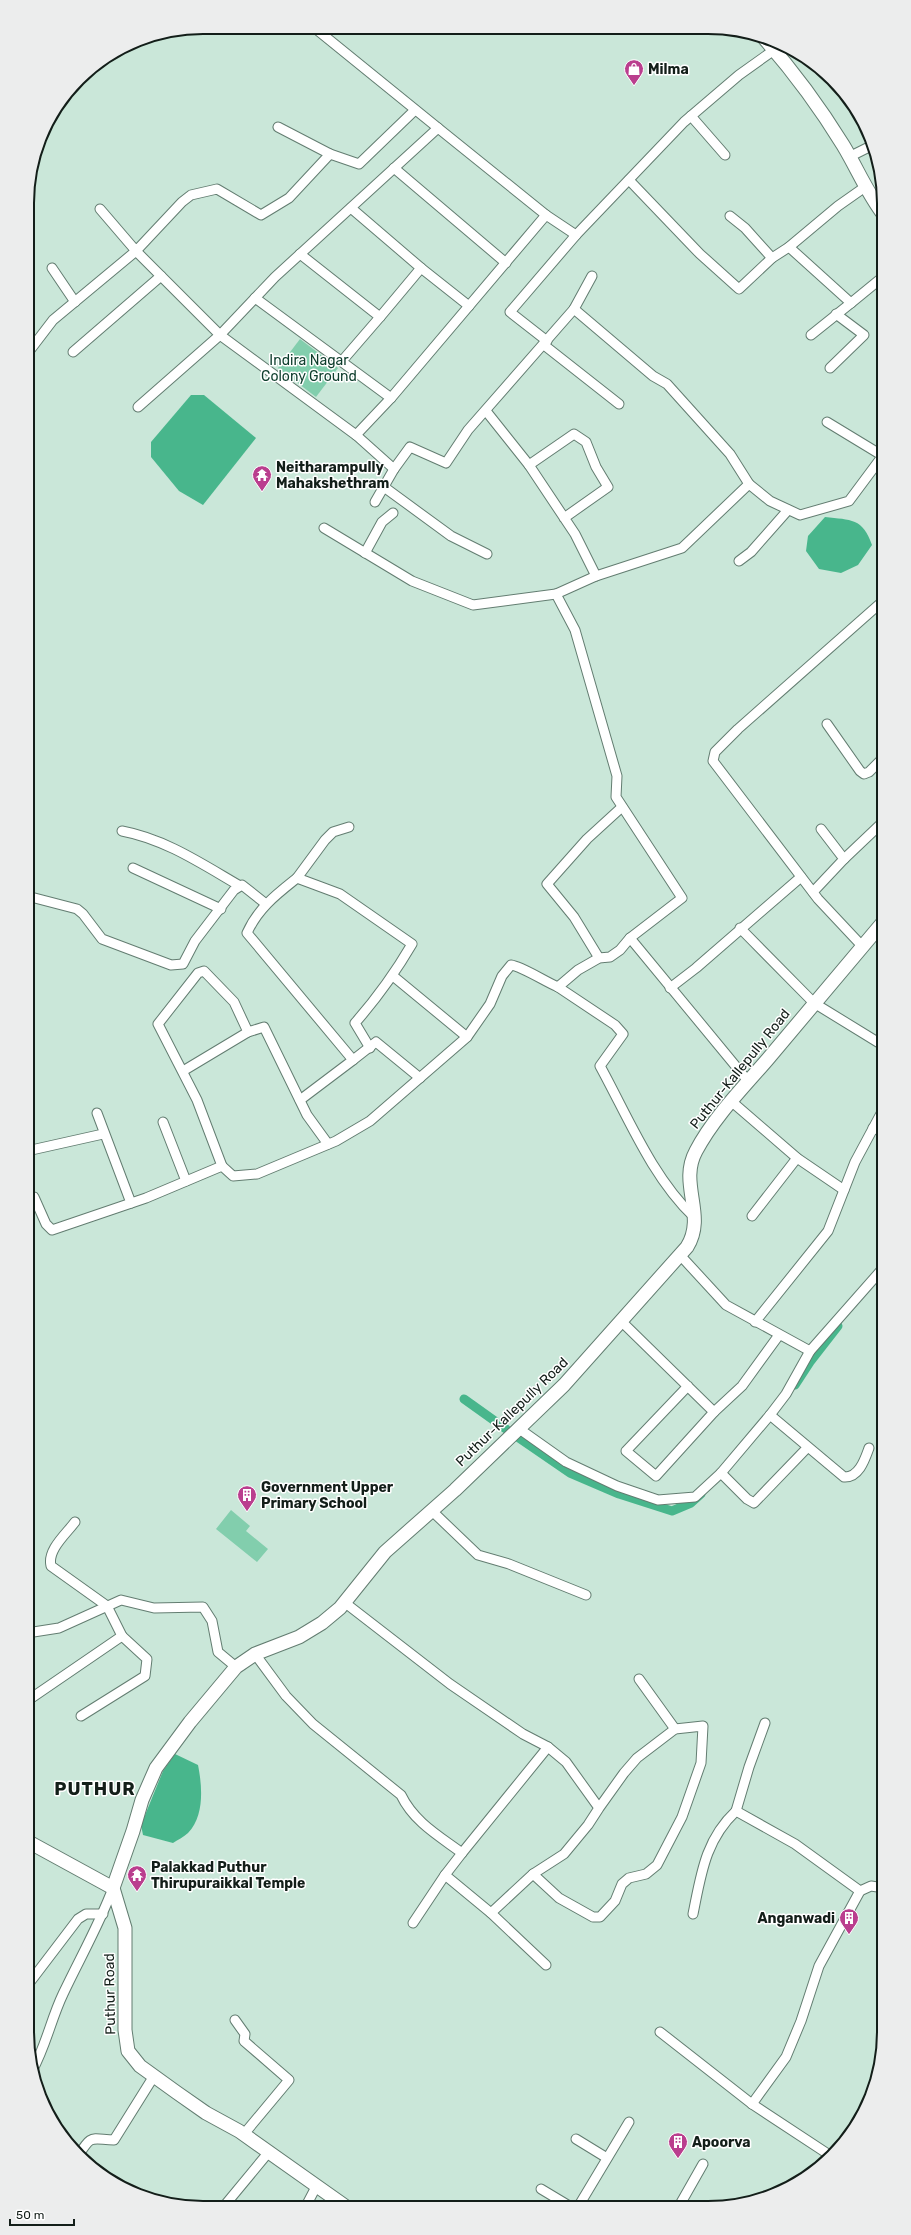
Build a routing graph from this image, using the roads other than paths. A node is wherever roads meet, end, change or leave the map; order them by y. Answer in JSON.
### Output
{"nodes":[{"id":1,"x":322,"y":34,"type":"edge"},
{"id":2,"x":771,"y":46,"type":"edge"},
{"id":3,"x":774,"y":50,"type":"junction"},
{"id":4,"x":416,"y":110,"type":"junction"},
{"id":5,"x":691,"y":116,"type":"junction"},
{"id":6,"x":278,"y":127,"type":"dead end"},
{"id":7,"x":438,"y":128,"type":"junction"},
{"id":8,"x":868,"y":148,"type":"edge"},
{"id":9,"x":330,"y":154,"type":"junction"},
{"id":10,"x":725,"y":155,"type":"dead end"},
{"id":11,"x":849,"y":157,"type":"junction"},
{"id":12,"x":394,"y":168,"type":"junction"},
{"id":13,"x":629,"y":180,"type":"junction"},
{"id":14,"x":865,"y":187,"type":"junction"},
{"id":15,"x":877,"y":205,"type":"edge"},
{"id":16,"x":100,"y":208,"type":"dead end"},
{"id":17,"x":351,"y":208,"type":"junction"},
{"id":18,"x":546,"y":215,"type":"junction"},
{"id":19,"x":730,"y":216,"type":"dead end"},
{"id":20,"x":576,"y":235,"type":"junction"},
{"id":21,"x":789,"y":247,"type":"junction"},
{"id":22,"x":136,"y":251,"type":"junction"},
{"id":23,"x":300,"y":254,"type":"junction"},
{"id":24,"x":772,"y":258,"type":"junction"},
{"id":25,"x":506,"y":263,"type":"junction"},
{"id":26,"x":52,"y":268,"type":"dead end"},
{"id":27,"x":421,"y":268,"type":"junction"},
{"id":28,"x":161,"y":276,"type":"junction"},
{"id":29,"x":592,"y":276,"type":"dead end"},
{"id":30,"x":877,"y":282,"type":"edge"},
{"id":31,"x":255,"y":298,"type":"junction"},
{"id":32,"x":75,"y":302,"type":"junction"},
{"id":33,"x":851,"y":303,"type":"junction"},
{"id":34,"x":469,"y":306,"type":"junction"},
{"id":35,"x":574,"y":309,"type":"junction"},
{"id":36,"x":836,"y":314,"type":"junction"},
{"id":37,"x":380,"y":317,"type":"junction"},
{"id":38,"x":220,"y":334,"type":"junction"},
{"id":39,"x":811,"y":335,"type":"dead end"},
{"id":40,"x":546,"y":343,"type":"junction"},
{"id":41,"x":34,"y":345,"type":"edge"},
{"id":42,"x":73,"y":352,"type":"dead end"},
{"id":43,"x":342,"y":361,"type":"junction"},
{"id":44,"x":830,"y":368,"type":"dead end"},
{"id":45,"x":391,"y":398,"type":"junction"},
{"id":46,"x":619,"y":404,"type":"dead end"},
{"id":47,"x":138,"y":407,"type":"dead end"},
{"id":48,"x":486,"y":411,"type":"junction"},
{"id":49,"x":827,"y":422,"type":"dead end"},
{"id":50,"x":356,"y":435,"type":"junction"},
{"id":51,"x":877,"y":452,"type":"edge"},
{"id":52,"x":877,"y":463,"type":"edge"},
{"id":53,"x":529,"y":465,"type":"junction"},
{"id":54,"x":394,"y":469,"type":"junction"},
{"id":55,"x":749,"y":484,"type":"junction"},
{"id":56,"x":384,"y":487,"type":"junction"},
{"id":57,"x":375,"y":502,"type":"dead end"},
{"id":58,"x":788,"y":510,"type":"junction"},
{"id":59,"x":393,"y":513,"type":"dead end"},
{"id":60,"x":564,"y":518,"type":"junction"},
{"id":61,"x":324,"y":528,"type":"dead end"},
{"id":62,"x":365,"y":553,"type":"junction"},
{"id":63,"x":487,"y":554,"type":"dead end"},
{"id":64,"x":739,"y":561,"type":"dead end"},
{"id":65,"x":596,"y":576,"type":"junction"},
{"id":66,"x":556,"y":594,"type":"junction"},
{"id":67,"x":877,"y":606,"type":"edge"},
{"id":68,"x":827,"y":724,"type":"dead end"},
{"id":69,"x":877,"y":764,"type":"edge"},
{"id":70,"x":622,"y":807,"type":"junction"},
{"id":71,"x":350,"y":827,"type":"dead end"},
{"id":72,"x":877,"y":828,"type":"edge"},
{"id":73,"x":821,"y":829,"type":"dead end"},
{"id":74,"x":122,"y":831,"type":"dead end"},
{"id":75,"x":844,"y":859,"type":"junction"},
{"id":76,"x":133,"y":868,"type":"dead end"},
{"id":77,"x":801,"y":876,"type":"junction"},
{"id":78,"x":297,"y":878,"type":"junction"},
{"id":79,"x":240,"y":886,"type":"junction"},
{"id":80,"x":813,"y":892,"type":"junction"},
{"id":81,"x":34,"y":898,"type":"edge"},
{"id":82,"x":266,"y":904,"type":"junction"},
{"id":83,"x":221,"y":909,"type":"junction"},
{"id":84,"x":740,"y":928,"type":"junction"},
{"id":85,"x":877,"y":930,"type":"edge"},
{"id":86,"x":630,"y":938,"type":"junction"},
{"id":87,"x":863,"y":947,"type":"junction"},
{"id":88,"x":599,"y":958,"type":"junction"},
{"id":89,"x":393,"y":976,"type":"junction"},
{"id":90,"x":558,"y":987,"type":"junction"},
{"id":91,"x":670,"y":988,"type":"junction"},
{"id":92,"x":814,"y":1003,"type":"junction"},
{"id":93,"x":248,"y":1032,"type":"junction"},
{"id":94,"x":467,"y":1037,"type":"junction"},
{"id":95,"x":877,"y":1042,"type":"edge"},
{"id":96,"x":370,"y":1047,"type":"junction"},
{"id":97,"x":353,"y":1060,"type":"junction"},
{"id":98,"x":184,"y":1071,"type":"junction"},
{"id":99,"x":420,"y":1078,"type":"junction"},
{"id":100,"x":748,"y":1081,"type":"junction"},
{"id":101,"x":300,"y":1100,"type":"junction"},
{"id":102,"x":731,"y":1101,"type":"junction"},
{"id":103,"x":97,"y":1113,"type":"dead end"},
{"id":104,"x":877,"y":1120,"type":"edge"},
{"id":105,"x":163,"y":1122,"type":"dead end"},
{"id":106,"x":872,"y":1128,"type":"junction"},
{"id":107,"x":877,"y":1130,"type":"edge"},
{"id":108,"x":103,"y":1134,"type":"junction"},
{"id":109,"x":328,"y":1144,"type":"junction"},
{"id":110,"x":34,"y":1150,"type":"edge"},
{"id":111,"x":797,"y":1158,"type":"junction"},
{"id":112,"x":222,"y":1166,"type":"junction"},
{"id":113,"x":186,"y":1181,"type":"junction"},
{"id":114,"x":844,"y":1190,"type":"junction"},
{"id":115,"x":34,"y":1197,"type":"edge"},
{"id":116,"x":131,"y":1203,"type":"junction"},
{"id":117,"x":752,"y":1216,"type":"dead end"},
{"id":118,"x":694,"y":1217,"type":"junction"},
{"id":119,"x":680,"y":1255,"type":"junction"},
{"id":120,"x":877,"y":1275,"type":"edge"},
{"id":121,"x":621,"y":1321,"type":"junction"},
{"id":122,"x":755,"y":1322,"type":"junction"},
{"id":123,"x":779,"y":1334,"type":"junction"},
{"id":124,"x":810,"y":1351,"type":"junction"},
{"id":125,"x":688,"y":1386,"type":"junction"},
{"id":126,"x":714,"y":1412,"type":"junction"},
{"id":127,"x":770,"y":1415,"type":"junction"},
{"id":128,"x":518,"y":1428,"type":"junction"},
{"id":129,"x":807,"y":1448,"type":"junction"},
{"id":130,"x":869,"y":1448,"type":"dead end"},
{"id":131,"x":721,"y":1473,"type":"junction"},
{"id":132,"x":431,"y":1510,"type":"junction"},
{"id":133,"x":75,"y":1522,"type":"dead end"},
{"id":134,"x":586,"y":1595,"type":"dead end"},
{"id":135,"x":344,"y":1602,"type":"junction"},
{"id":136,"x":107,"y":1606,"type":"junction"},
{"id":137,"x":34,"y":1632,"type":"edge"},
{"id":138,"x":122,"y":1636,"type":"junction"},
{"id":139,"x":255,"y":1654,"type":"junction"},
{"id":140,"x":236,"y":1667,"type":"junction"},
{"id":141,"x":639,"y":1679,"type":"dead end"},
{"id":142,"x":34,"y":1696,"type":"edge"},
{"id":143,"x":81,"y":1716,"type":"dead end"},
{"id":144,"x":765,"y":1723,"type":"dead end"},
{"id":145,"x":675,"y":1728,"type":"junction"},
{"id":146,"x":548,"y":1747,"type":"junction"},
{"id":147,"x":599,"y":1808,"type":"junction"},
{"id":148,"x":736,"y":1812,"type":"junction"},
{"id":149,"x":34,"y":1846,"type":"edge"},
{"id":150,"x":462,"y":1853,"type":"junction"},
{"id":151,"x":533,"y":1874,"type":"junction"},
{"id":152,"x":445,"y":1875,"type":"junction"},
{"id":153,"x":877,"y":1887,"type":"edge"},
{"id":154,"x":113,"y":1888,"type":"junction"},
{"id":155,"x":860,"y":1891,"type":"junction"},
{"id":156,"x":491,"y":1913,"type":"junction"},
{"id":157,"x":103,"y":1914,"type":"junction"},
{"id":158,"x":693,"y":1914,"type":"dead end"},
{"id":159,"x":412,"y":1923,"type":"dead end"},
{"id":160,"x":546,"y":1965,"type":"dead end"},
{"id":161,"x":34,"y":1977,"type":"edge"},
{"id":162,"x":235,"y":2020,"type":"dead end"},
{"id":163,"x":660,"y":2032,"type":"dead end"},
{"id":164,"x":37,"y":2062,"type":"edge"},
{"id":165,"x":154,"y":2076,"type":"junction"},
{"id":166,"x":752,"y":2104,"type":"junction"},
{"id":167,"x":629,"y":2122,"type":"dead end"},
{"id":168,"x":244,"y":2134,"type":"junction"},
{"id":169,"x":576,"y":2139,"type":"dead end"},
{"id":170,"x":82,"y":2150,"type":"edge"},
{"id":171,"x":268,"y":2152,"type":"junction"},
{"id":172,"x":827,"y":2153,"type":"edge"},
{"id":173,"x":607,"y":2158,"type":"junction"},
{"id":174,"x":703,"y":2164,"type":"dead end"},
{"id":175,"x":317,"y":2185,"type":"junction"},
{"id":176,"x":541,"y":2189,"type":"dead end"},
{"id":177,"x":228,"y":2201,"type":"edge"},
{"id":178,"x":309,"y":2201,"type":"edge"},
{"id":179,"x":338,"y":2201,"type":"edge"},
{"id":180,"x":561,"y":2201,"type":"edge"},
{"id":181,"x":582,"y":2201,"type":"edge"},
{"id":182,"x":682,"y":2201,"type":"edge"}],
"edges":[{"from":1,"to":4,"type":"street"},
{"from":2,"to":3,"type":"main road"},
{"from":3,"to":5,"type":"street"},
{"from":3,"to":11,"type":"main road"},
{"from":4,"to":7,"type":"street"},
{"from":4,"to":9,"type":"street"},
{"from":5,"to":10,"type":"street"},
{"from":5,"to":13,"type":"street"},
{"from":6,"to":9,"type":"street"},
{"from":7,"to":12,"type":"street"},
{"from":7,"to":18,"type":"street"},
{"from":8,"to":11,"type":"street"},
{"from":9,"to":22,"type":"street"},
{"from":11,"to":14,"type":"main road"},
{"from":12,"to":17,"type":"street"},
{"from":12,"to":25,"type":"street"},
{"from":13,"to":20,"type":"street"},
{"from":13,"to":24,"type":"street"},
{"from":14,"to":15,"type":"main road"},
{"from":14,"to":21,"type":"street"},
{"from":16,"to":22,"type":"street"},
{"from":17,"to":23,"type":"street"},
{"from":17,"to":27,"type":"street"},
{"from":18,"to":20,"type":"street"},
{"from":18,"to":25,"type":"street"},
{"from":19,"to":24,"type":"street"},
{"from":20,"to":40,"type":"street"},
{"from":21,"to":24,"type":"street"},
{"from":21,"to":33,"type":"street"},
{"from":22,"to":28,"type":"street"},
{"from":22,"to":32,"type":"street"},
{"from":23,"to":31,"type":"street"},
{"from":23,"to":37,"type":"street"},
{"from":25,"to":34,"type":"street"},
{"from":26,"to":32,"type":"street"},
{"from":27,"to":34,"type":"street"},
{"from":27,"to":37,"type":"street"},
{"from":28,"to":38,"type":"street"},
{"from":28,"to":42,"type":"street"},
{"from":29,"to":35,"type":"street"},
{"from":30,"to":33,"type":"street"},
{"from":31,"to":38,"type":"street"},
{"from":31,"to":43,"type":"street"},
{"from":32,"to":41,"type":"street"},
{"from":33,"to":36,"type":"street"},
{"from":34,"to":45,"type":"street"},
{"from":35,"to":40,"type":"street"},
{"from":35,"to":55,"type":"street"},
{"from":36,"to":39,"type":"street"},
{"from":36,"to":44,"type":"street"},
{"from":37,"to":43,"type":"street"},
{"from":38,"to":47,"type":"street"},
{"from":38,"to":50,"type":"street"},
{"from":40,"to":46,"type":"street"},
{"from":40,"to":48,"type":"street"},
{"from":43,"to":45,"type":"street"},
{"from":45,"to":50,"type":"street"},
{"from":48,"to":53,"type":"street"},
{"from":48,"to":54,"type":"street"},
{"from":49,"to":51,"type":"street"},
{"from":50,"to":54,"type":"street"},
{"from":52,"to":58,"type":"street"},
{"from":53,"to":60,"type":"street"},
{"from":53,"to":60,"type":"street"},
{"from":54,"to":56,"type":"street"},
{"from":55,"to":58,"type":"street"},
{"from":55,"to":65,"type":"street"},
{"from":56,"to":57,"type":"street"},
{"from":56,"to":63,"type":"street"},
{"from":58,"to":64,"type":"street"},
{"from":59,"to":62,"type":"street"},
{"from":60,"to":65,"type":"street"},
{"from":61,"to":62,"type":"street"},
{"from":62,"to":66,"type":"street"},
{"from":65,"to":66,"type":"street"},
{"from":66,"to":70,"type":"street"},
{"from":67,"to":77,"type":"street"},
{"from":68,"to":69,"type":"street"},
{"from":70,"to":86,"type":"street"},
{"from":70,"to":88,"type":"street"},
{"from":71,"to":78,"type":"street"},
{"from":72,"to":75,"type":"street"},
{"from":73,"to":75,"type":"street"},
{"from":74,"to":79,"type":"street"},
{"from":75,"to":80,"type":"street"},
{"from":76,"to":83,"type":"street"},
{"from":77,"to":80,"type":"street"},
{"from":77,"to":84,"type":"street"},
{"from":78,"to":82,"type":"street"},
{"from":78,"to":89,"type":"street"},
{"from":79,"to":82,"type":"street"},
{"from":79,"to":83,"type":"street"},
{"from":80,"to":87,"type":"street"},
{"from":81,"to":83,"type":"street"},
{"from":82,"to":97,"type":"street"},
{"from":84,"to":91,"type":"street"},
{"from":84,"to":92,"type":"street"},
{"from":85,"to":87,"type":"main road","name":"Puthur-Kallepully Road"},
{"from":86,"to":88,"type":"street"},
{"from":86,"to":91,"type":"street"},
{"from":87,"to":92,"type":"main road","name":"Puthur-Kallepully Road"},
{"from":88,"to":90,"type":"street"},
{"from":89,"to":94,"type":"street"},
{"from":89,"to":96,"type":"street"},
{"from":90,"to":94,"type":"street"},
{"from":90,"to":118,"type":"street"},
{"from":91,"to":100,"type":"street"},
{"from":92,"to":95,"type":"street"},
{"from":92,"to":100,"type":"main road","name":"Puthur-Kallepully Road"},
{"from":93,"to":98,"type":"street"},
{"from":93,"to":98,"type":"street"},
{"from":93,"to":101,"type":"street"},
{"from":94,"to":99,"type":"street"},
{"from":96,"to":97,"type":"street"},
{"from":96,"to":99,"type":"street"},
{"from":97,"to":101,"type":"street"},
{"from":98,"to":112,"type":"street"},
{"from":99,"to":109,"type":"street"},
{"from":100,"to":102,"type":"main road","name":"Puthur-Kallepully Road"},
{"from":101,"to":109,"type":"street"},
{"from":102,"to":111,"type":"street"},
{"from":102,"to":118,"type":"main road","name":"Puthur-Kallepully Road"},
{"from":103,"to":108,"type":"street"},
{"from":104,"to":106,"type":"street"},
{"from":105,"to":113,"type":"street"},
{"from":106,"to":107,"type":"street"},
{"from":106,"to":114,"type":"street"},
{"from":108,"to":110,"type":"street"},
{"from":108,"to":116,"type":"street"},
{"from":109,"to":112,"type":"street"},
{"from":111,"to":114,"type":"street"},
{"from":111,"to":117,"type":"street"},
{"from":112,"to":113,"type":"street"},
{"from":113,"to":116,"type":"street"},
{"from":114,"to":122,"type":"street"},
{"from":115,"to":116,"type":"street"},
{"from":118,"to":119,"type":"main road","name":"Puthur-Kallepully Road"},
{"from":119,"to":121,"type":"main road","name":"Puthur-Kallepully Road"},
{"from":119,"to":122,"type":"street"},
{"from":120,"to":124,"type":"street"},
{"from":121,"to":125,"type":"street"},
{"from":121,"to":128,"type":"main road","name":"Puthur-Kallepully Road"},
{"from":122,"to":123,"type":"street"},
{"from":123,"to":124,"type":"street"},
{"from":123,"to":126,"type":"street"},
{"from":124,"to":127,"type":"street"},
{"from":125,"to":126,"type":"street"},
{"from":125,"to":126,"type":"street"},
{"from":127,"to":129,"type":"street"},
{"from":127,"to":131,"type":"street"},
{"from":128,"to":131,"type":"street"},
{"from":128,"to":132,"type":"main road","name":"Puthur-Kallepully Road"},
{"from":129,"to":130,"type":"street"},
{"from":129,"to":131,"type":"street"},
{"from":132,"to":134,"type":"street"},
{"from":132,"to":135,"type":"main road","name":"Puthur-Kallepully Road"},
{"from":133,"to":136,"type":"street"},
{"from":135,"to":139,"type":"main road","name":"Puthur-Kallepully Road"},
{"from":135,"to":146,"type":"street"},
{"from":136,"to":137,"type":"street"},
{"from":136,"to":138,"type":"street"},
{"from":136,"to":140,"type":"street"},
{"from":138,"to":142,"type":"street"},
{"from":138,"to":143,"type":"street"},
{"from":139,"to":140,"type":"main road","name":"Puthur-Kallepully Road"},
{"from":139,"to":150,"type":"street"},
{"from":140,"to":154,"type":"main road","name":"Puthur-Kallepully Road"},
{"from":141,"to":145,"type":"street"},
{"from":144,"to":148,"type":"street"},
{"from":145,"to":147,"type":"street"},
{"from":145,"to":151,"type":"street"},
{"from":146,"to":147,"type":"street"},
{"from":146,"to":150,"type":"street"},
{"from":147,"to":151,"type":"street"},
{"from":148,"to":155,"type":"street"},
{"from":148,"to":158,"type":"street"},
{"from":149,"to":154,"type":"main road"},
{"from":150,"to":152,"type":"street"},
{"from":151,"to":156,"type":"street"},
{"from":152,"to":156,"type":"street"},
{"from":152,"to":159,"type":"street"},
{"from":153,"to":155,"type":"street"},
{"from":154,"to":157,"type":"street"},
{"from":154,"to":165,"type":"main road","name":"Puthur Road"},
{"from":155,"to":166,"type":"street"},
{"from":156,"to":160,"type":"street"},
{"from":157,"to":161,"type":"street"},
{"from":157,"to":164,"type":"street"},
{"from":162,"to":168,"type":"street"},
{"from":163,"to":166,"type":"street"},
{"from":165,"to":168,"type":"main road","name":"Puthur Road"},
{"from":165,"to":170,"type":"street"},
{"from":166,"to":172,"type":"street"},
{"from":167,"to":173,"type":"street"},
{"from":168,"to":171,"type":"main road","name":"Puthur Road"},
{"from":169,"to":173,"type":"street"},
{"from":171,"to":175,"type":"main road","name":"Puthur Road"},
{"from":171,"to":177,"type":"street"},
{"from":173,"to":181,"type":"street"},
{"from":174,"to":182,"type":"street"},
{"from":175,"to":178,"type":"street"},
{"from":175,"to":179,"type":"main road","name":"Puthur Road"},
{"from":176,"to":180,"type":"street"}]}
